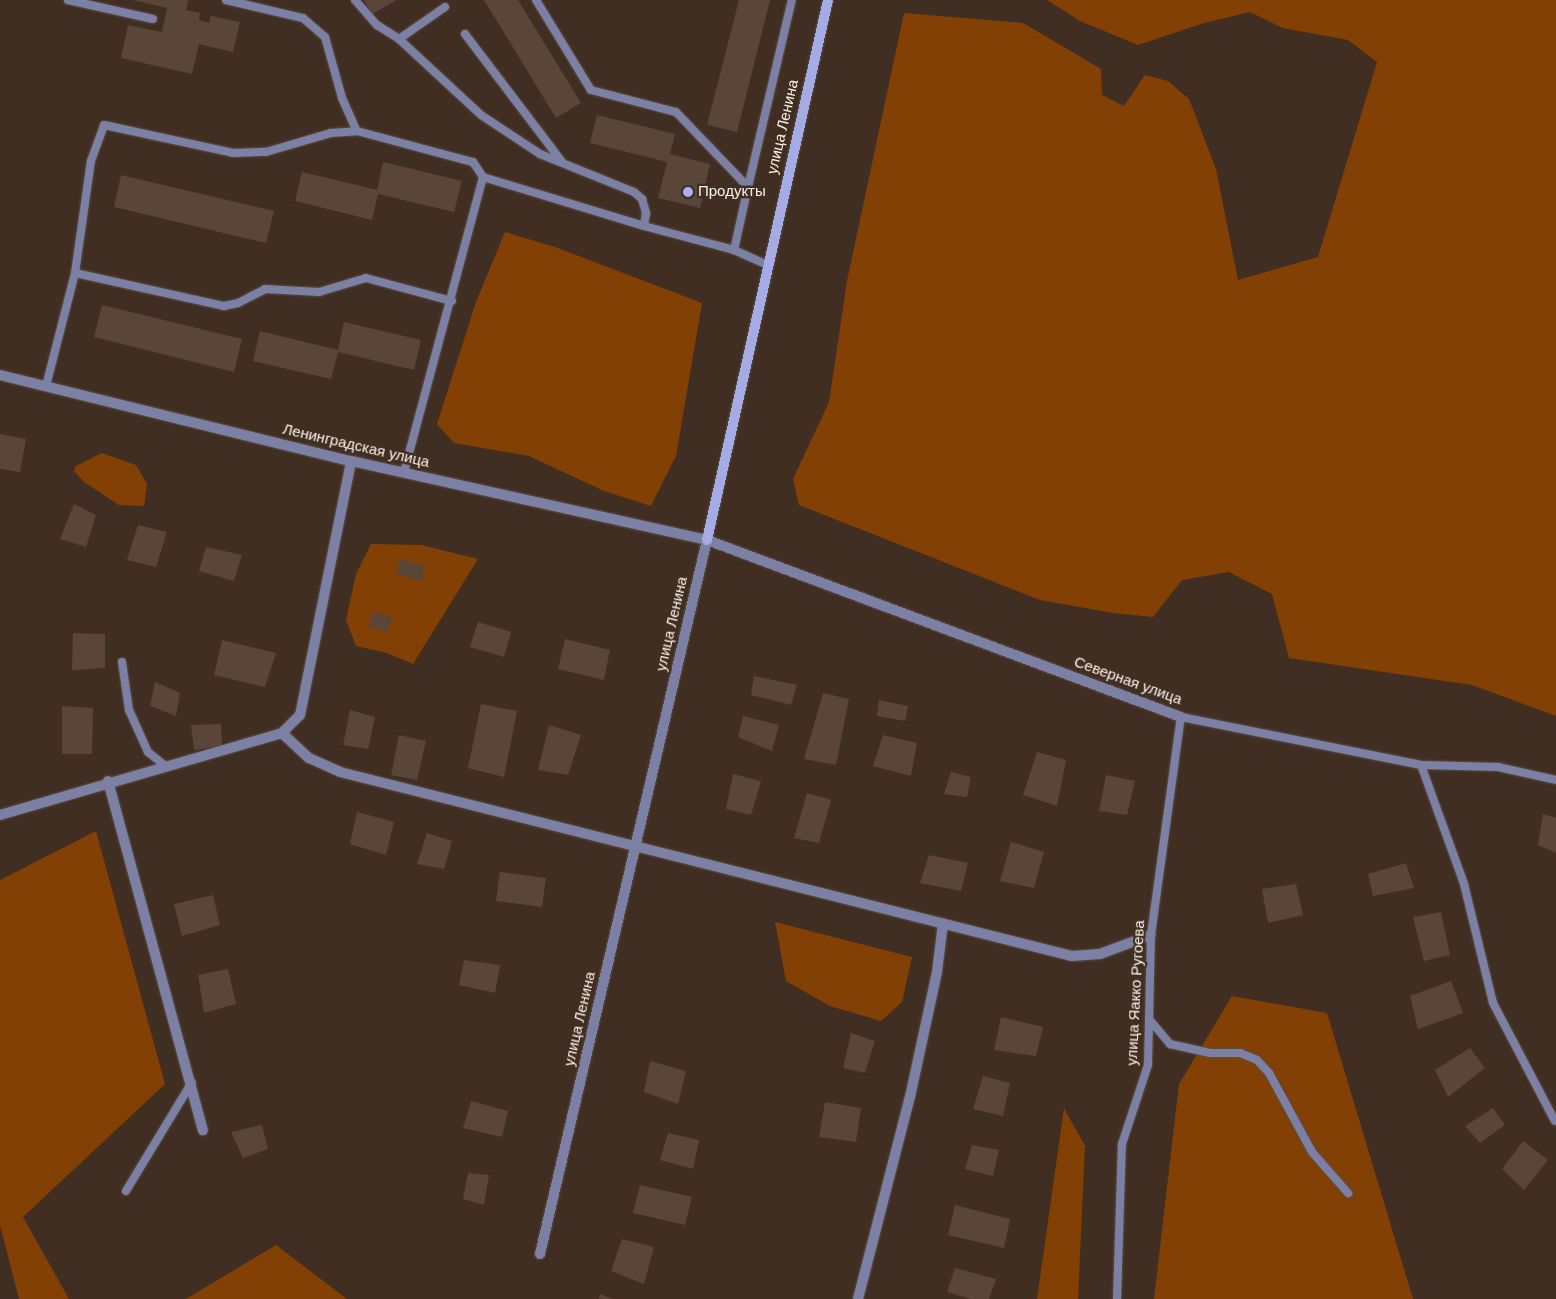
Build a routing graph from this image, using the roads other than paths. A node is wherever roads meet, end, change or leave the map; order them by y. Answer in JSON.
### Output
{"nodes":[{"id":1,"x":68,"y":0,"type":"edge"},
{"id":2,"x":226,"y":0,"type":"edge"},
{"id":3,"x":355,"y":0,"type":"edge"},
{"id":4,"x":536,"y":0,"type":"edge"},
{"id":5,"x":792,"y":0,"type":"edge"},
{"id":6,"x":828,"y":0,"type":"edge"},
{"id":7,"x":445,"y":7,"type":"dead end"},
{"id":8,"x":152,"y":19,"type":"dead end"},
{"id":9,"x":465,"y":34,"type":"dead end"},
{"id":10,"x":398,"y":39,"type":"junction"},
{"id":11,"x":357,"y":131,"type":"junction"},
{"id":12,"x":564,"y":164,"type":"junction"},
{"id":13,"x":483,"y":177,"type":"junction"},
{"id":14,"x":748,"y":187,"type":"junction"},
{"id":15,"x":644,"y":226,"type":"junction"},
{"id":16,"x":734,"y":250,"type":"junction"},
{"id":17,"x":767,"y":264,"type":"junction"},
{"id":18,"x":75,"y":274,"type":"junction"},
{"id":19,"x":452,"y":301,"type":"junction"},
{"id":20,"x":0,"y":375,"type":"edge"},
{"id":21,"x":46,"y":386,"type":"junction"},
{"id":22,"x":351,"y":461,"type":"junction"},
{"id":23,"x":404,"y":472,"type":"junction"},
{"id":24,"x":707,"y":540,"type":"junction"},
{"id":25,"x":122,"y":662,"type":"dead end"},
{"id":26,"x":1181,"y":717,"type":"junction"},
{"id":27,"x":282,"y":733,"type":"junction"},
{"id":28,"x":164,"y":765,"type":"junction"},
{"id":29,"x":1421,"y":765,"type":"junction"},
{"id":30,"x":1556,"y":780,"type":"edge"},
{"id":31,"x":108,"y":781,"type":"junction"},
{"id":32,"x":0,"y":815,"type":"edge"},
{"id":33,"x":637,"y":847,"type":"junction"},
{"id":34,"x":943,"y":924,"type":"junction"},
{"id":35,"x":1151,"y":934,"type":"junction"},
{"id":36,"x":1149,"y":1019,"type":"junction"},
{"id":37,"x":192,"y":1082,"type":"junction"},
{"id":38,"x":1555,"y":1121,"type":"edge"},
{"id":39,"x":203,"y":1130,"type":"dead end"},
{"id":40,"x":126,"y":1191,"type":"dead end"},
{"id":41,"x":1348,"y":1193,"type":"dead end"},
{"id":42,"x":540,"y":1254,"type":"dead end"},
{"id":43,"x":858,"y":1299,"type":"edge"},
{"id":44,"x":1117,"y":1299,"type":"edge"}],
"edges":[{"from":1,"to":8,"type":"lane"},
{"from":2,"to":11,"type":"lane"},
{"from":3,"to":10,"type":"lane"},
{"from":4,"to":14,"type":"lane"},
{"from":5,"to":14,"type":"lane"},
{"from":6,"to":17,"type":"street","name":"улица Ленина"},
{"from":7,"to":10,"type":"lane"},
{"from":9,"to":12,"type":"lane"},
{"from":10,"to":12,"type":"lane"},
{"from":11,"to":13,"type":"lane"},
{"from":11,"to":18,"type":"lane"},
{"from":12,"to":15,"type":"lane"},
{"from":13,"to":15,"type":"lane"},
{"from":13,"to":19,"type":"lane"},
{"from":14,"to":16,"type":"lane"},
{"from":15,"to":16,"type":"lane"},
{"from":16,"to":17,"type":"lane"},
{"from":17,"to":24,"type":"street","name":"улица Ленина"},
{"from":18,"to":19,"type":"lane"},
{"from":18,"to":21,"type":"lane"},
{"from":19,"to":23,"type":"lane"},
{"from":20,"to":21,"type":"street","name":"Ленинградская улица"},
{"from":21,"to":22,"type":"street","name":"Ленинградская улица"},
{"from":22,"to":23,"type":"street","name":"Ленинградская улица"},
{"from":22,"to":27,"type":"street"},
{"from":23,"to":24,"type":"street","name":"Ленинградская улица"},
{"from":24,"to":26,"type":"street","name":"Северная улица"},
{"from":24,"to":33,"type":"street","name":"улица Ленина"},
{"from":25,"to":28,"type":"lane"},
{"from":26,"to":29,"type":"lane","name":"Северная улица"},
{"from":26,"to":35,"type":"lane","name":"улица Яакко Ругоева"},
{"from":27,"to":28,"type":"street"},
{"from":27,"to":33,"type":"street"},
{"from":28,"to":31,"type":"street"},
{"from":29,"to":30,"type":"lane","name":"Северная улица"},
{"from":29,"to":38,"type":"lane"},
{"from":31,"to":32,"type":"street"},
{"from":31,"to":37,"type":"street"},
{"from":33,"to":34,"type":"street"},
{"from":33,"to":42,"type":"street","name":"улица Ленина"},
{"from":34,"to":35,"type":"street"},
{"from":34,"to":43,"type":"street"},
{"from":35,"to":36,"type":"lane","name":"улица Яакко Ругоева"},
{"from":36,"to":41,"type":"lane"},
{"from":36,"to":44,"type":"lane","name":"улица Яакко Ругоева"},
{"from":37,"to":39,"type":"street"},
{"from":37,"to":40,"type":"lane"}]}
